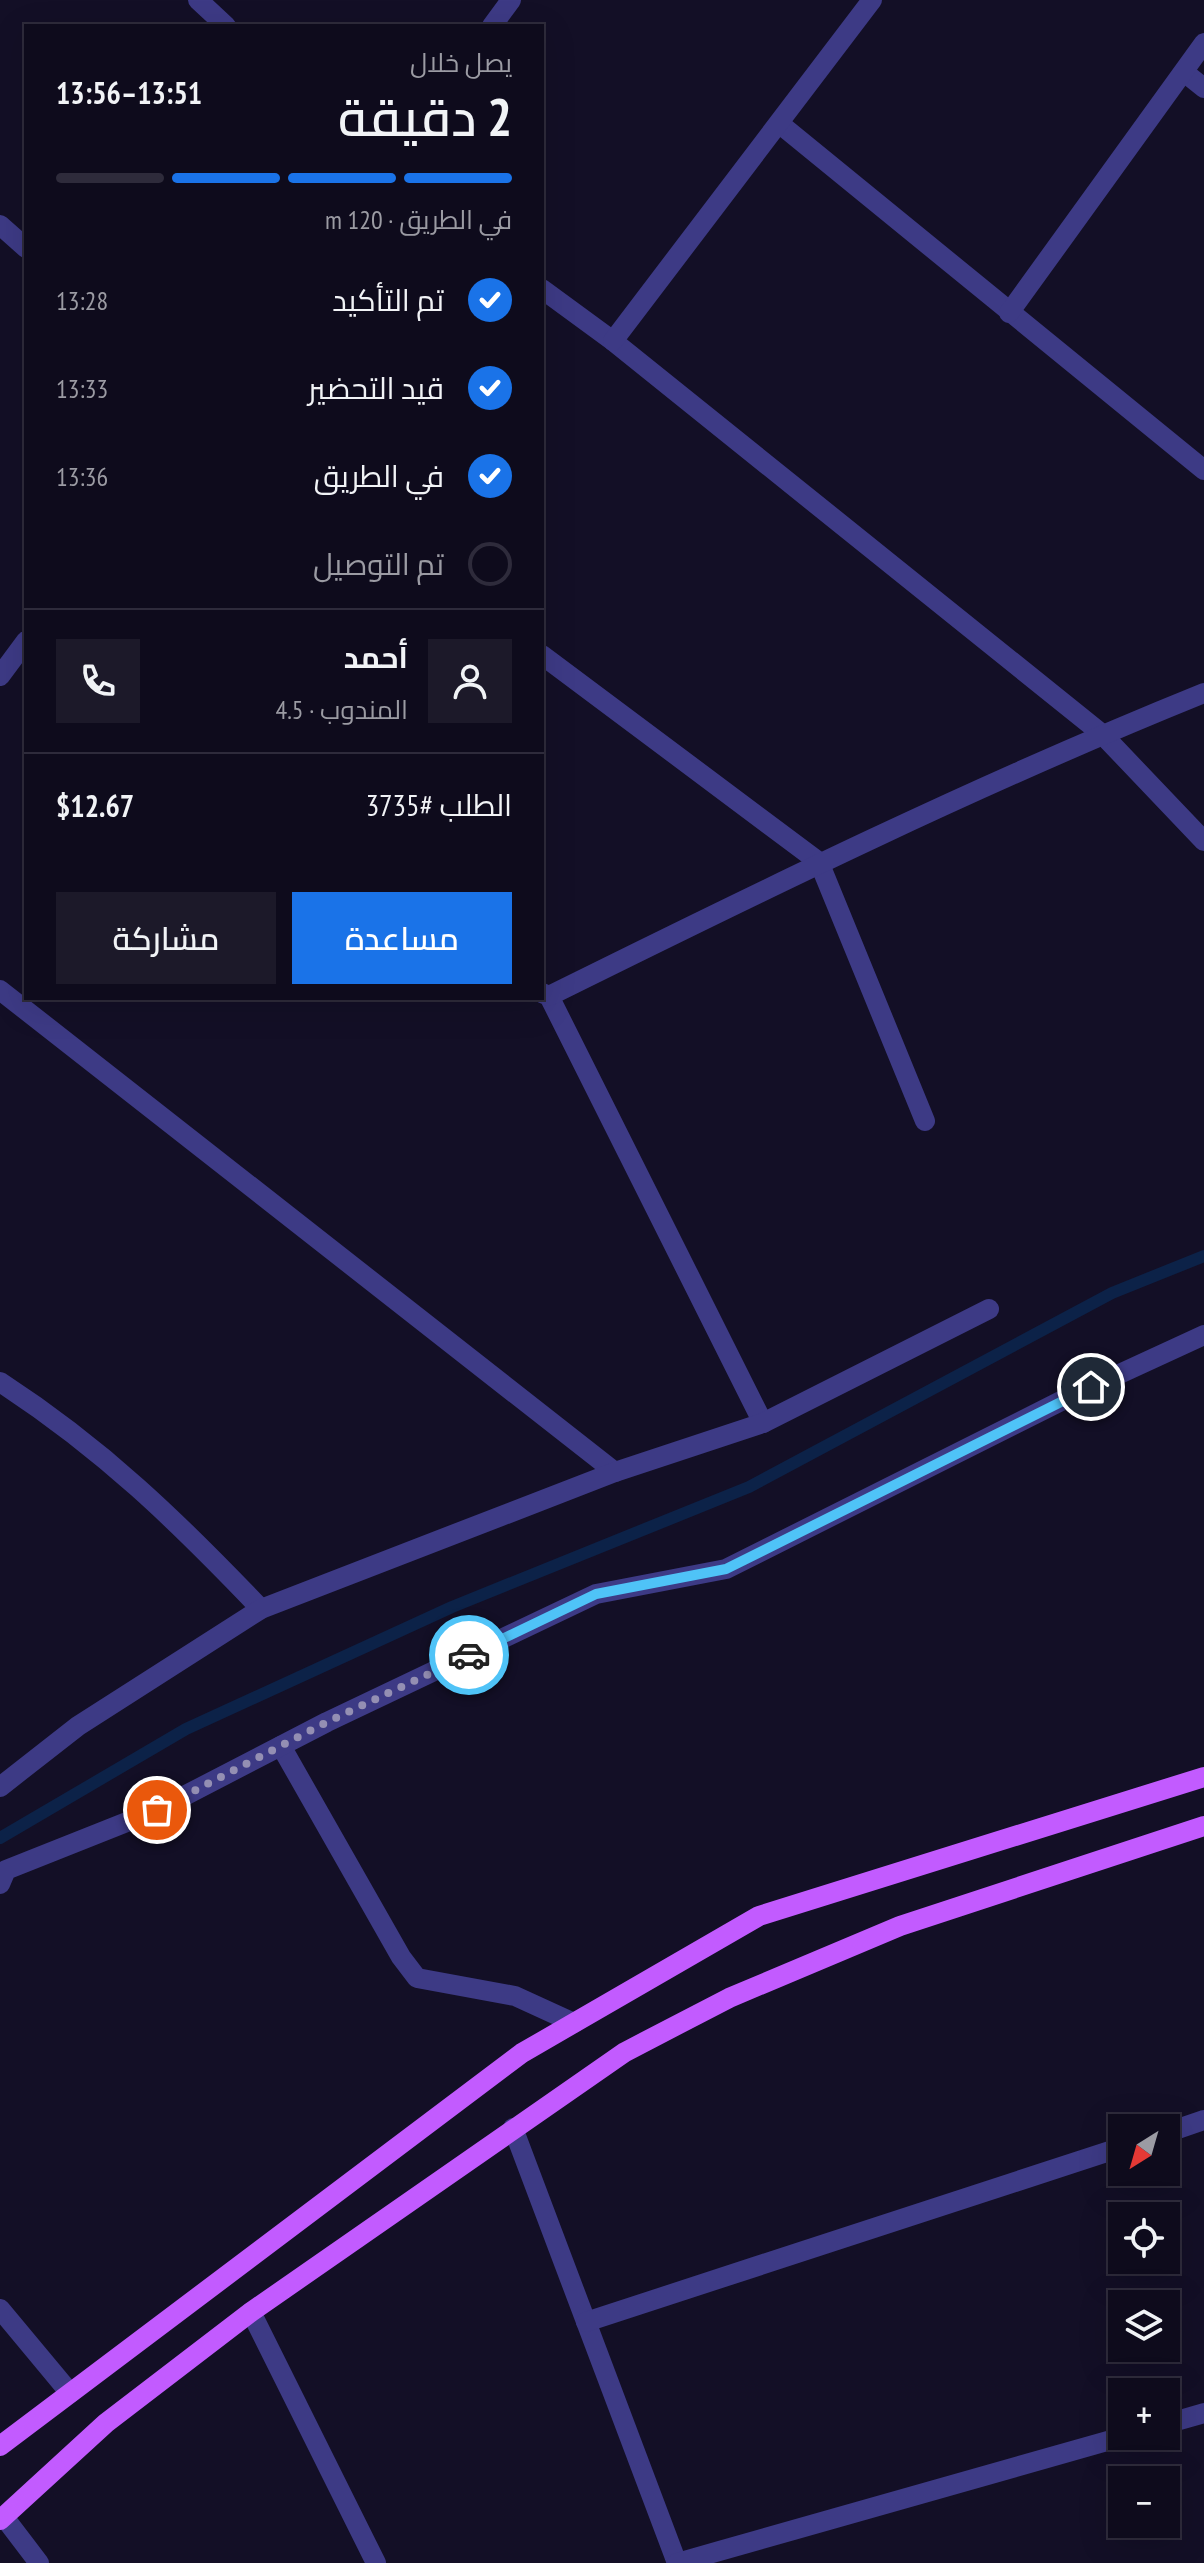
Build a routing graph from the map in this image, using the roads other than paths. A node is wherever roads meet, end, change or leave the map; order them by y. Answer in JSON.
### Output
{"nodes":[{"id":1,"x":198,"y":0,"type":"edge"},
{"id":2,"x":511,"y":0,"type":"edge"},
{"id":3,"x":872,"y":0,"type":"edge"},
{"id":4,"x":224,"y":24,"type":"edge"},
{"id":5,"x":493,"y":24,"type":"edge"},
{"id":6,"x":1204,"y":43,"type":"edge"},
{"id":7,"x":1184,"y":72,"type":"junction"},
{"id":8,"x":1204,"y":88,"type":"edge"},
{"id":9,"x":780,"y":124,"type":"junction"},
{"id":10,"x":0,"y":225,"type":"edge"},
{"id":11,"x":24,"y":246,"type":"edge"},
{"id":12,"x":544,"y":290,"type":"edge"},
{"id":13,"x":1009,"y":313,"type":"junction"},
{"id":14,"x":613,"y":341,"type":"junction"},
{"id":15,"x":1204,"y":470,"type":"edge"},
{"id":16,"x":24,"y":644,"type":"edge"},
{"id":17,"x":544,"y":656,"type":"edge"},
{"id":18,"x":0,"y":676,"type":"edge"},
{"id":19,"x":1204,"y":693,"type":"edge"},
{"id":20,"x":1102,"y":734,"type":"junction"},
{"id":21,"x":1204,"y":841,"type":"edge"},
{"id":22,"x":819,"y":862,"type":"junction"},
{"id":23,"x":0,"y":990,"type":"edge"},
{"id":24,"x":546,"y":994,"type":"edge"},
{"id":25,"x":925,"y":1121,"type":"dead end"},
{"id":26,"x":989,"y":1309,"type":"dead end"},
{"id":27,"x":1204,"y":1335,"type":"edge"},
{"id":28,"x":0,"y":1382,"type":"edge"},
{"id":29,"x":763,"y":1423,"type":"junction"},
{"id":30,"x":615,"y":1472,"type":"junction"},
{"id":31,"x":261,"y":1609,"type":"junction"},
{"id":32,"x":281,"y":1746,"type":"junction"},
{"id":33,"x":1204,"y":1777,"type":"edge"},
{"id":34,"x":0,"y":1787,"type":"edge"},
{"id":35,"x":1204,"y":1826,"type":"edge"},
{"id":36,"x":0,"y":1884,"type":"edge"},
{"id":37,"x":574,"y":2023,"type":"junction"},
{"id":38,"x":1204,"y":2120,"type":"edge"},
{"id":39,"x":513,"y":2128,"type":"junction"},
{"id":40,"x":1180,"y":2128,"type":"edge"},
{"id":41,"x":1108,"y":2152,"type":"edge"},
{"id":42,"x":0,"y":2309,"type":"edge"},
{"id":43,"x":251,"y":2312,"type":"junction"},
{"id":44,"x":586,"y":2322,"type":"junction"},
{"id":45,"x":70,"y":2393,"type":"junction"},
{"id":46,"x":1204,"y":2413,"type":"edge"},
{"id":47,"x":1180,"y":2420,"type":"edge"},
{"id":48,"x":1108,"y":2441,"type":"edge"},
{"id":49,"x":0,"y":2446,"type":"edge"},
{"id":50,"x":2,"y":2519,"type":"edge"},
{"id":51,"x":39,"y":2563,"type":"edge"},
{"id":52,"x":376,"y":2563,"type":"edge"},
{"id":53,"x":677,"y":2563,"type":"edge"}],
"edges":[{"from":1,"to":4,"type":"street"},
{"from":2,"to":5,"type":"street"},
{"from":3,"to":9,"type":"street"},
{"from":6,"to":7,"type":"street"},
{"from":7,"to":8,"type":"street"},
{"from":7,"to":13,"type":"street"},
{"from":9,"to":13,"type":"street"},
{"from":9,"to":14,"type":"street"},
{"from":10,"to":11,"type":"street"},
{"from":12,"to":14,"type":"street"},
{"from":13,"to":15,"type":"street"},
{"from":14,"to":20,"type":"street"},
{"from":16,"to":18,"type":"street"},
{"from":17,"to":22,"type":"street"},
{"from":19,"to":20,"type":"street"},
{"from":20,"to":21,"type":"street"},
{"from":20,"to":22,"type":"street"},
{"from":22,"to":24,"type":"street"},
{"from":22,"to":25,"type":"street"},
{"from":23,"to":30,"type":"street"},
{"from":24,"to":29,"type":"street"},
{"from":26,"to":29,"type":"street"},
{"from":27,"to":32,"type":"street"},
{"from":28,"to":31,"type":"street"},
{"from":29,"to":30,"type":"street"},
{"from":30,"to":31,"type":"street"},
{"from":31,"to":34,"type":"street"},
{"from":32,"to":36,"type":"street"},
{"from":32,"to":37,"type":"street"},
{"from":33,"to":37,"type":"main road"},
{"from":35,"to":39,"type":"main road"},
{"from":37,"to":45,"type":"main road"},
{"from":38,"to":40,"type":"street"},
{"from":39,"to":43,"type":"main road"},
{"from":39,"to":44,"type":"street"},
{"from":41,"to":44,"type":"street"},
{"from":42,"to":45,"type":"street"},
{"from":43,"to":50,"type":"main road"},
{"from":43,"to":52,"type":"street"},
{"from":44,"to":53,"type":"street"},
{"from":45,"to":49,"type":"main road"},
{"from":46,"to":47,"type":"street"},
{"from":48,"to":53,"type":"street"},
{"from":50,"to":51,"type":"street"}]}
